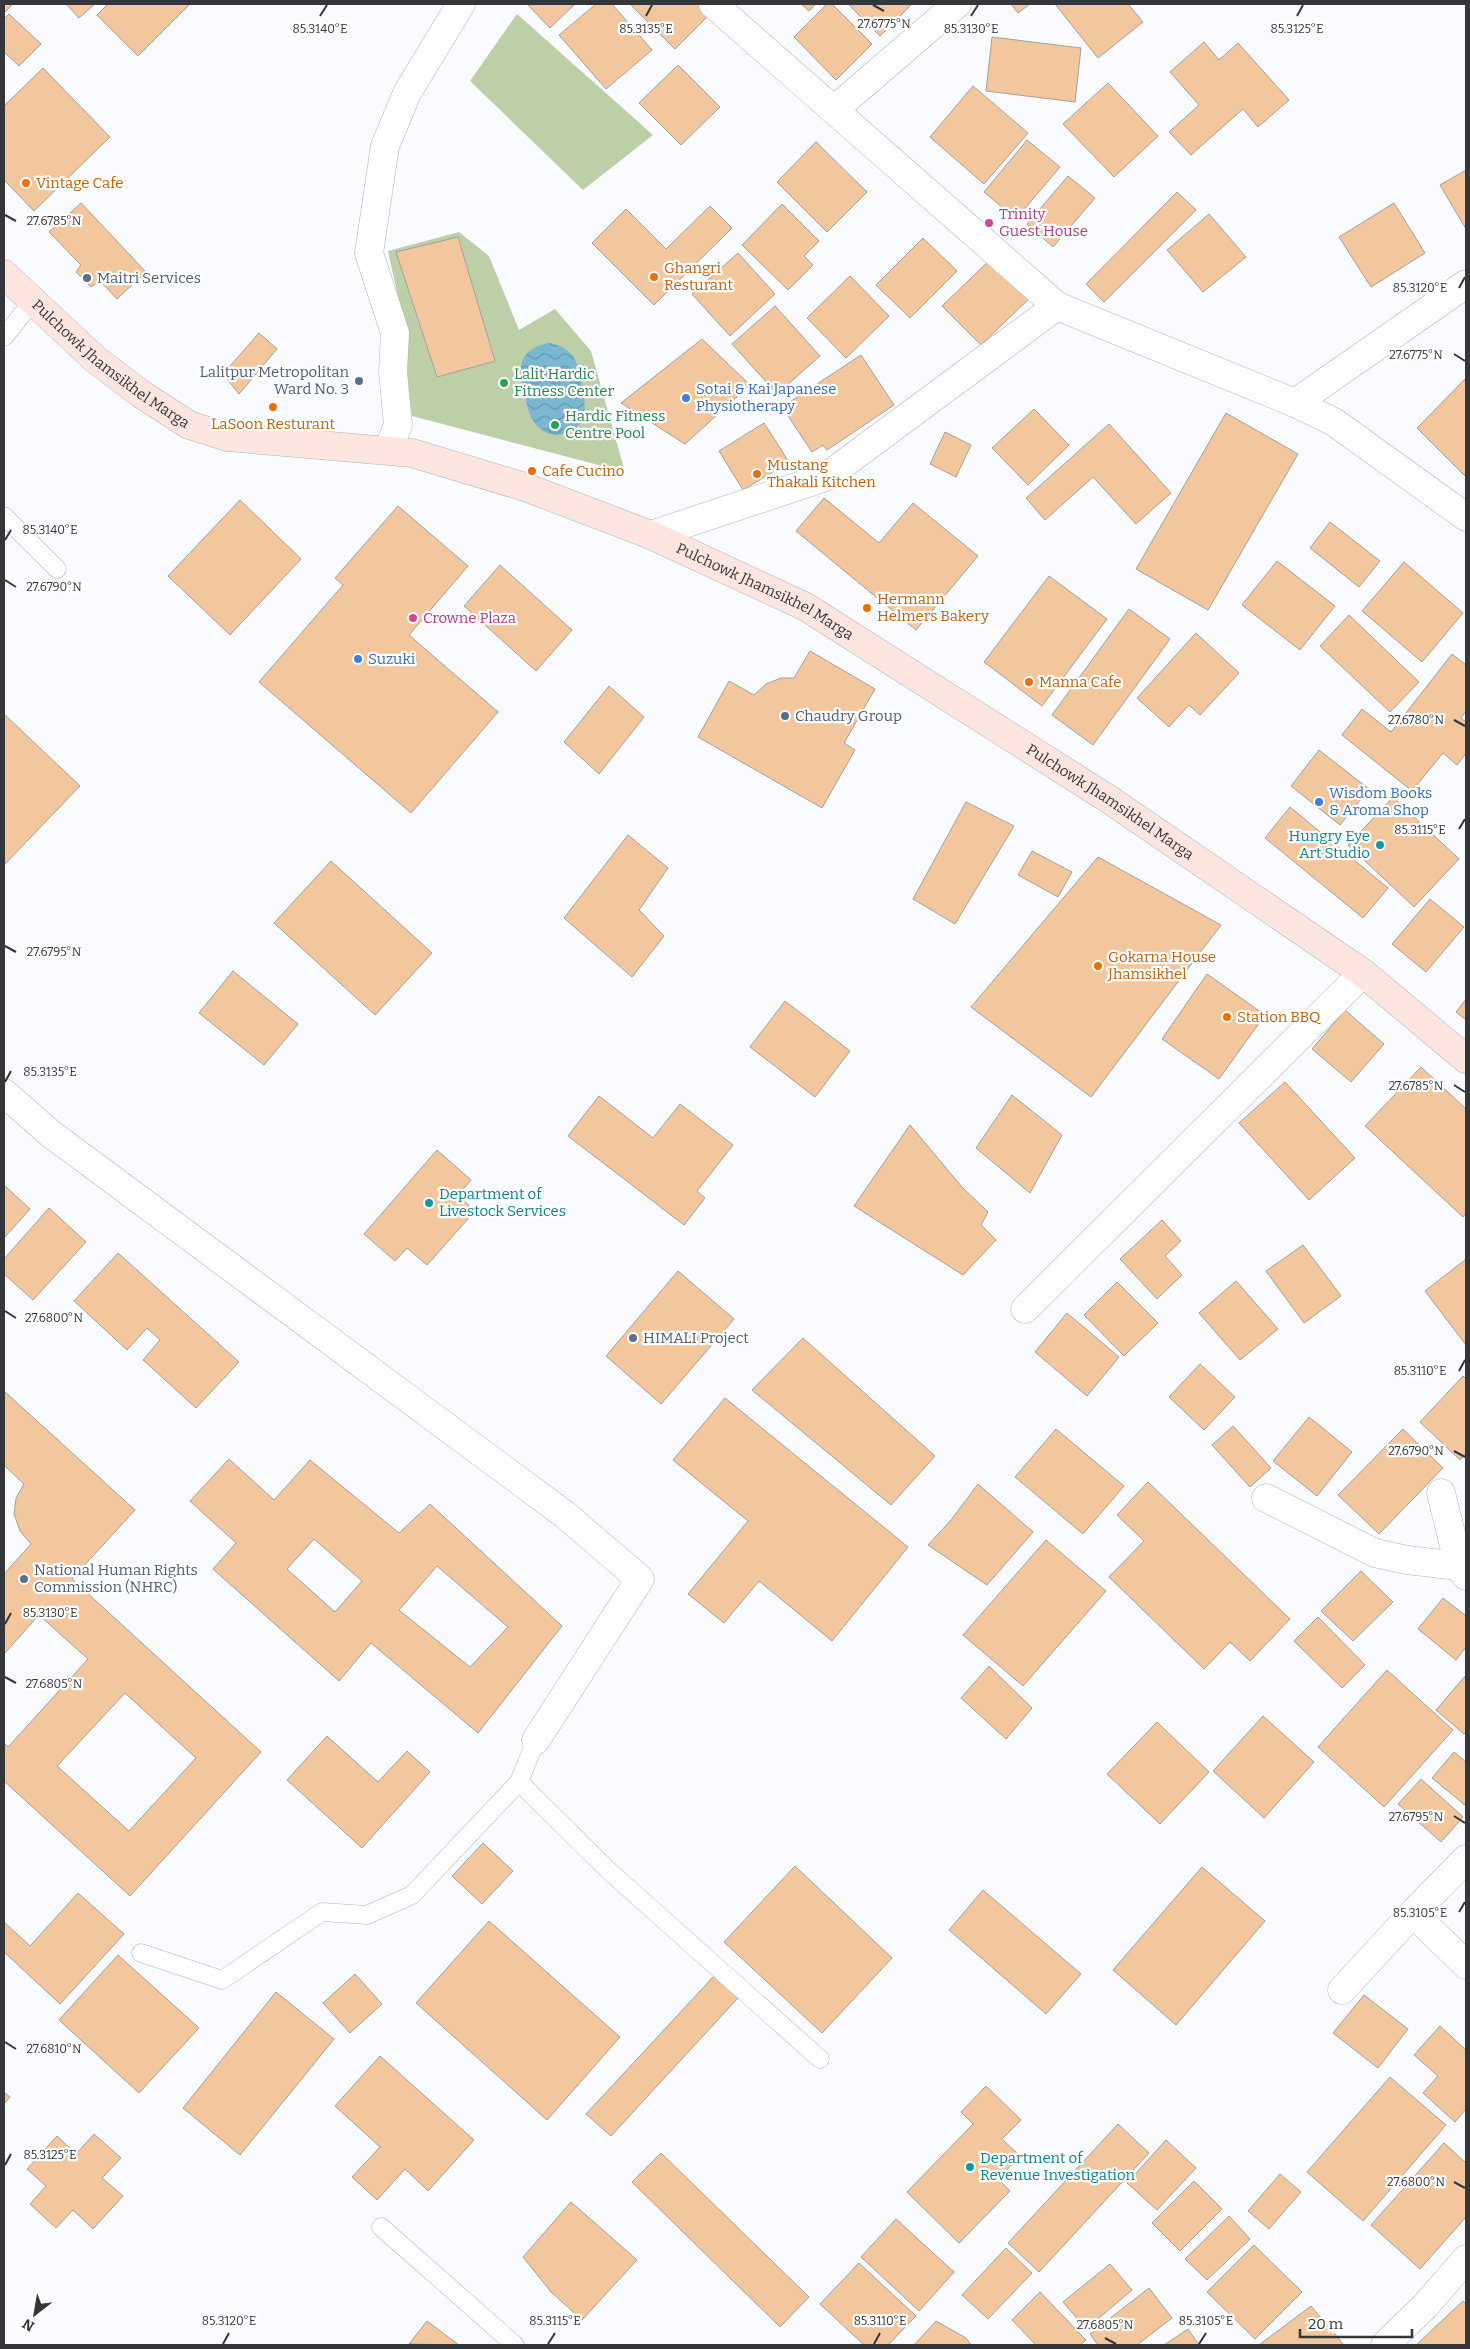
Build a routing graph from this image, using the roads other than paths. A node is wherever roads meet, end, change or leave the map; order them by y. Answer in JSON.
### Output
{"nodes":[{"id":1,"x":461,"y":4,"type":"edge"},
{"id":2,"x":713,"y":4,"type":"edge"},
{"id":3,"x":957,"y":4,"type":"edge"},
{"id":4,"x":834,"y":110,"type":"junction"},
{"id":5,"x":4,"y":274,"type":"edge"},
{"id":6,"x":1466,"y":284,"type":"edge"},
{"id":7,"x":32,"y":302,"type":"junction"},
{"id":8,"x":1057,"y":306,"type":"junction"},
{"id":9,"x":4,"y":337,"type":"edge"},
{"id":10,"x":1295,"y":404,"type":"junction"},
{"id":11,"x":388,"y":450,"type":"junction"},
{"id":12,"x":4,"y":516,"type":"edge"},
{"id":13,"x":1466,"y":517,"type":"edge"},
{"id":14,"x":651,"y":536,"type":"junction"},
{"id":15,"x":57,"y":569,"type":"dead end"},
{"id":16,"x":1363,"y":973,"type":"junction"},
{"id":17,"x":1466,"y":1059,"type":"edge"},
{"id":18,"x":4,"y":1093,"type":"edge"},
{"id":19,"x":1025,"y":1309,"type":"dead end"},
{"id":20,"x":1441,"y":1493,"type":"dead end"},
{"id":21,"x":1266,"y":1498,"type":"dead end"},
{"id":22,"x":1463,"y":1571,"type":"edge"},
{"id":23,"x":536,"y":1740,"type":"joint"},
{"id":24,"x":519,"y":1782,"type":"junction"},
{"id":25,"x":1466,"y":1859,"type":"edge"},
{"id":26,"x":1413,"y":1913,"type":"junction"},
{"id":27,"x":142,"y":1953,"type":"dead end"},
{"id":28,"x":1466,"y":1965,"type":"edge"},
{"id":29,"x":1342,"y":1990,"type":"dead end"},
{"id":30,"x":820,"y":2060,"type":"dead end"},
{"id":31,"x":381,"y":2227,"type":"dead end"},
{"id":32,"x":1466,"y":2259,"type":"edge"},
{"id":33,"x":515,"y":2345,"type":"edge"},
{"id":34,"x":1385,"y":2345,"type":"edge"}],
"edges":[{"from":1,"to":11,"type":"street"},
{"from":2,"to":4,"type":"street"},
{"from":3,"to":4,"type":"street"},
{"from":4,"to":8,"type":"street"},
{"from":5,"to":7,"type":"main road","name":"Pulchowk Jhamsikhel Marga"},
{"from":6,"to":10,"type":"street"},
{"from":7,"to":9,"type":"lane"},
{"from":7,"to":11,"type":"main road","name":"Pulchowk Jhamsikhel Marga"},
{"from":8,"to":10,"type":"street"},
{"from":8,"to":14,"type":"street"},
{"from":10,"to":13,"type":"street"},
{"from":11,"to":14,"type":"main road","name":"Pulchowk Jhamsikhel Marga"},
{"from":12,"to":15,"type":"lane"},
{"from":14,"to":16,"type":"main road","name":"Pulchowk Jhamsikhel Marga"},
{"from":16,"to":17,"type":"main road","name":"Pulchowk Jhamsikhel Marga"},
{"from":16,"to":19,"type":"street"},
{"from":18,"to":23,"type":"street"},
{"from":20,"to":22,"type":"street"},
{"from":21,"to":22,"type":"street"},
{"from":23,"to":24,"type":"lane"},
{"from":24,"to":27,"type":"lane"},
{"from":24,"to":30,"type":"lane"},
{"from":25,"to":26,"type":"street"},
{"from":26,"to":28,"type":"street"},
{"from":26,"to":29,"type":"street"},
{"from":31,"to":33,"type":"lane"},
{"from":32,"to":34,"type":"street"}]}
